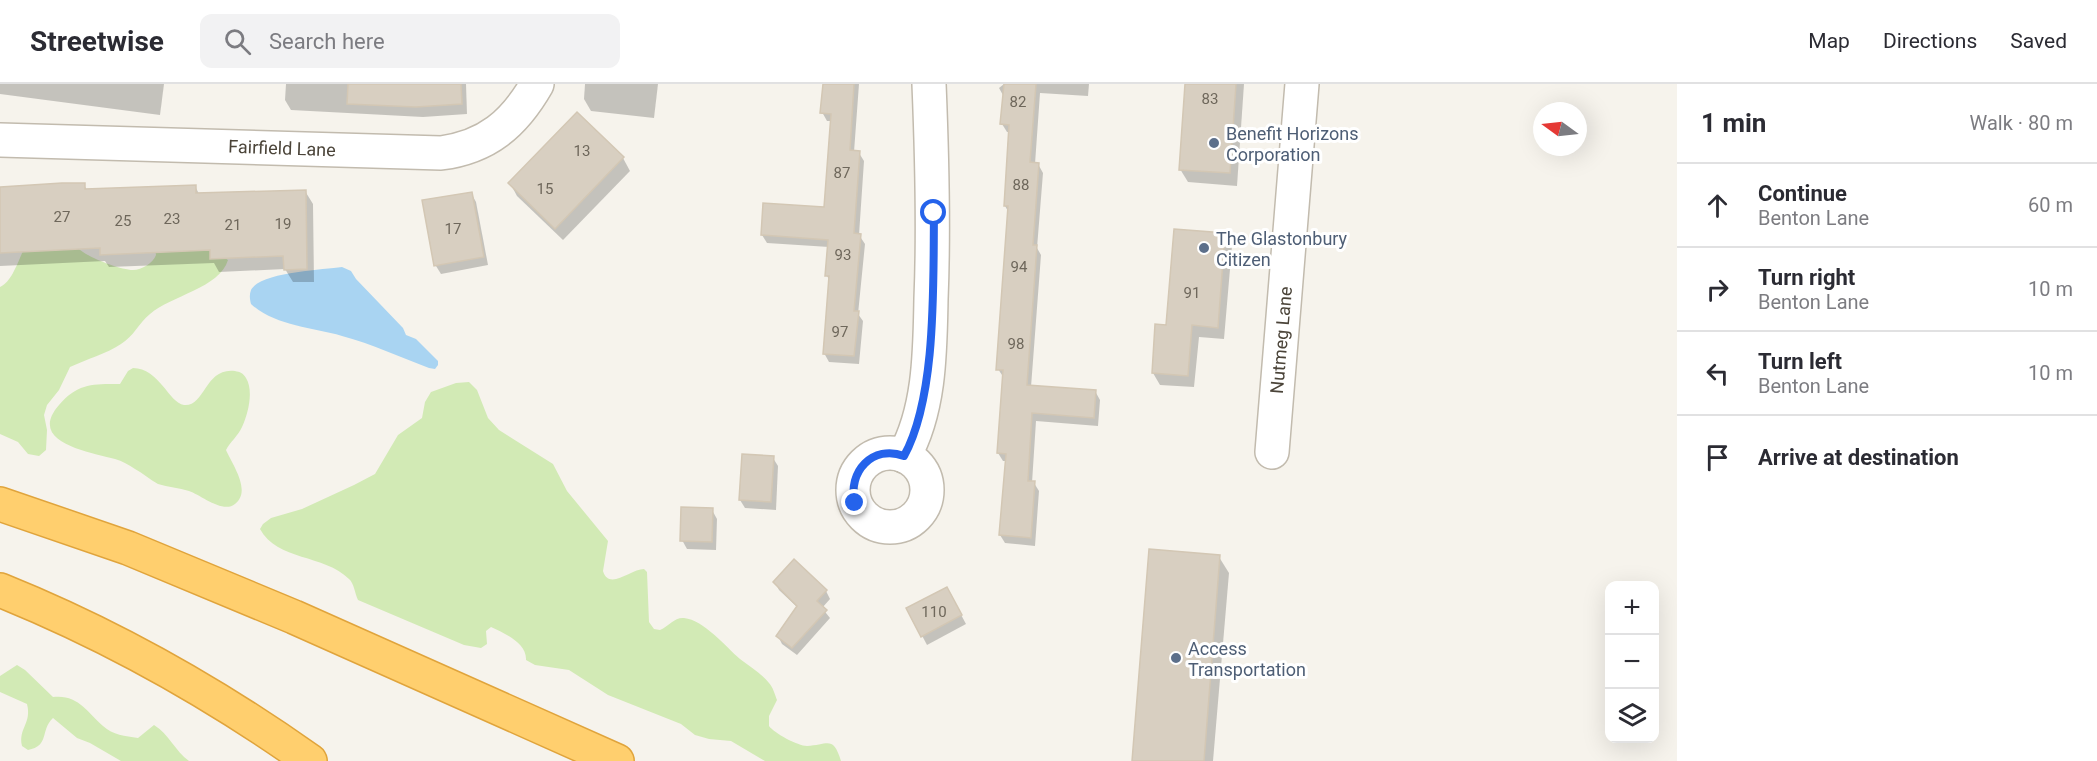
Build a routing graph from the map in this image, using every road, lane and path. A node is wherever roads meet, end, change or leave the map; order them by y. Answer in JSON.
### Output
{"nodes":[{"id":1,"x":537,"y":84,"type":"edge"},
{"id":2,"x":929,"y":84,"type":"edge"},
{"id":3,"x":1302,"y":84,"type":"edge"},
{"id":4,"x":0,"y":140,"type":"edge"},
{"id":5,"x":1272,"y":452,"type":"dead end"},
{"id":6,"x":904,"y":456,"type":"dead end"},
{"id":7,"x":0,"y":504,"type":"edge"},
{"id":8,"x":0,"y":590,"type":"edge"},
{"id":9,"x":310,"y":761,"type":"edge"},
{"id":10,"x":617,"y":761,"type":"edge"}],
"edges":[{"from":1,"to":4,"type":"street","name":"Fairfield Lane"},
{"from":2,"to":6,"type":"street"},
{"from":3,"to":5,"type":"street","name":"Nutmeg Lane"},
{"from":7,"to":10,"type":"highway"},
{"from":8,"to":9,"type":"highway"}]}
